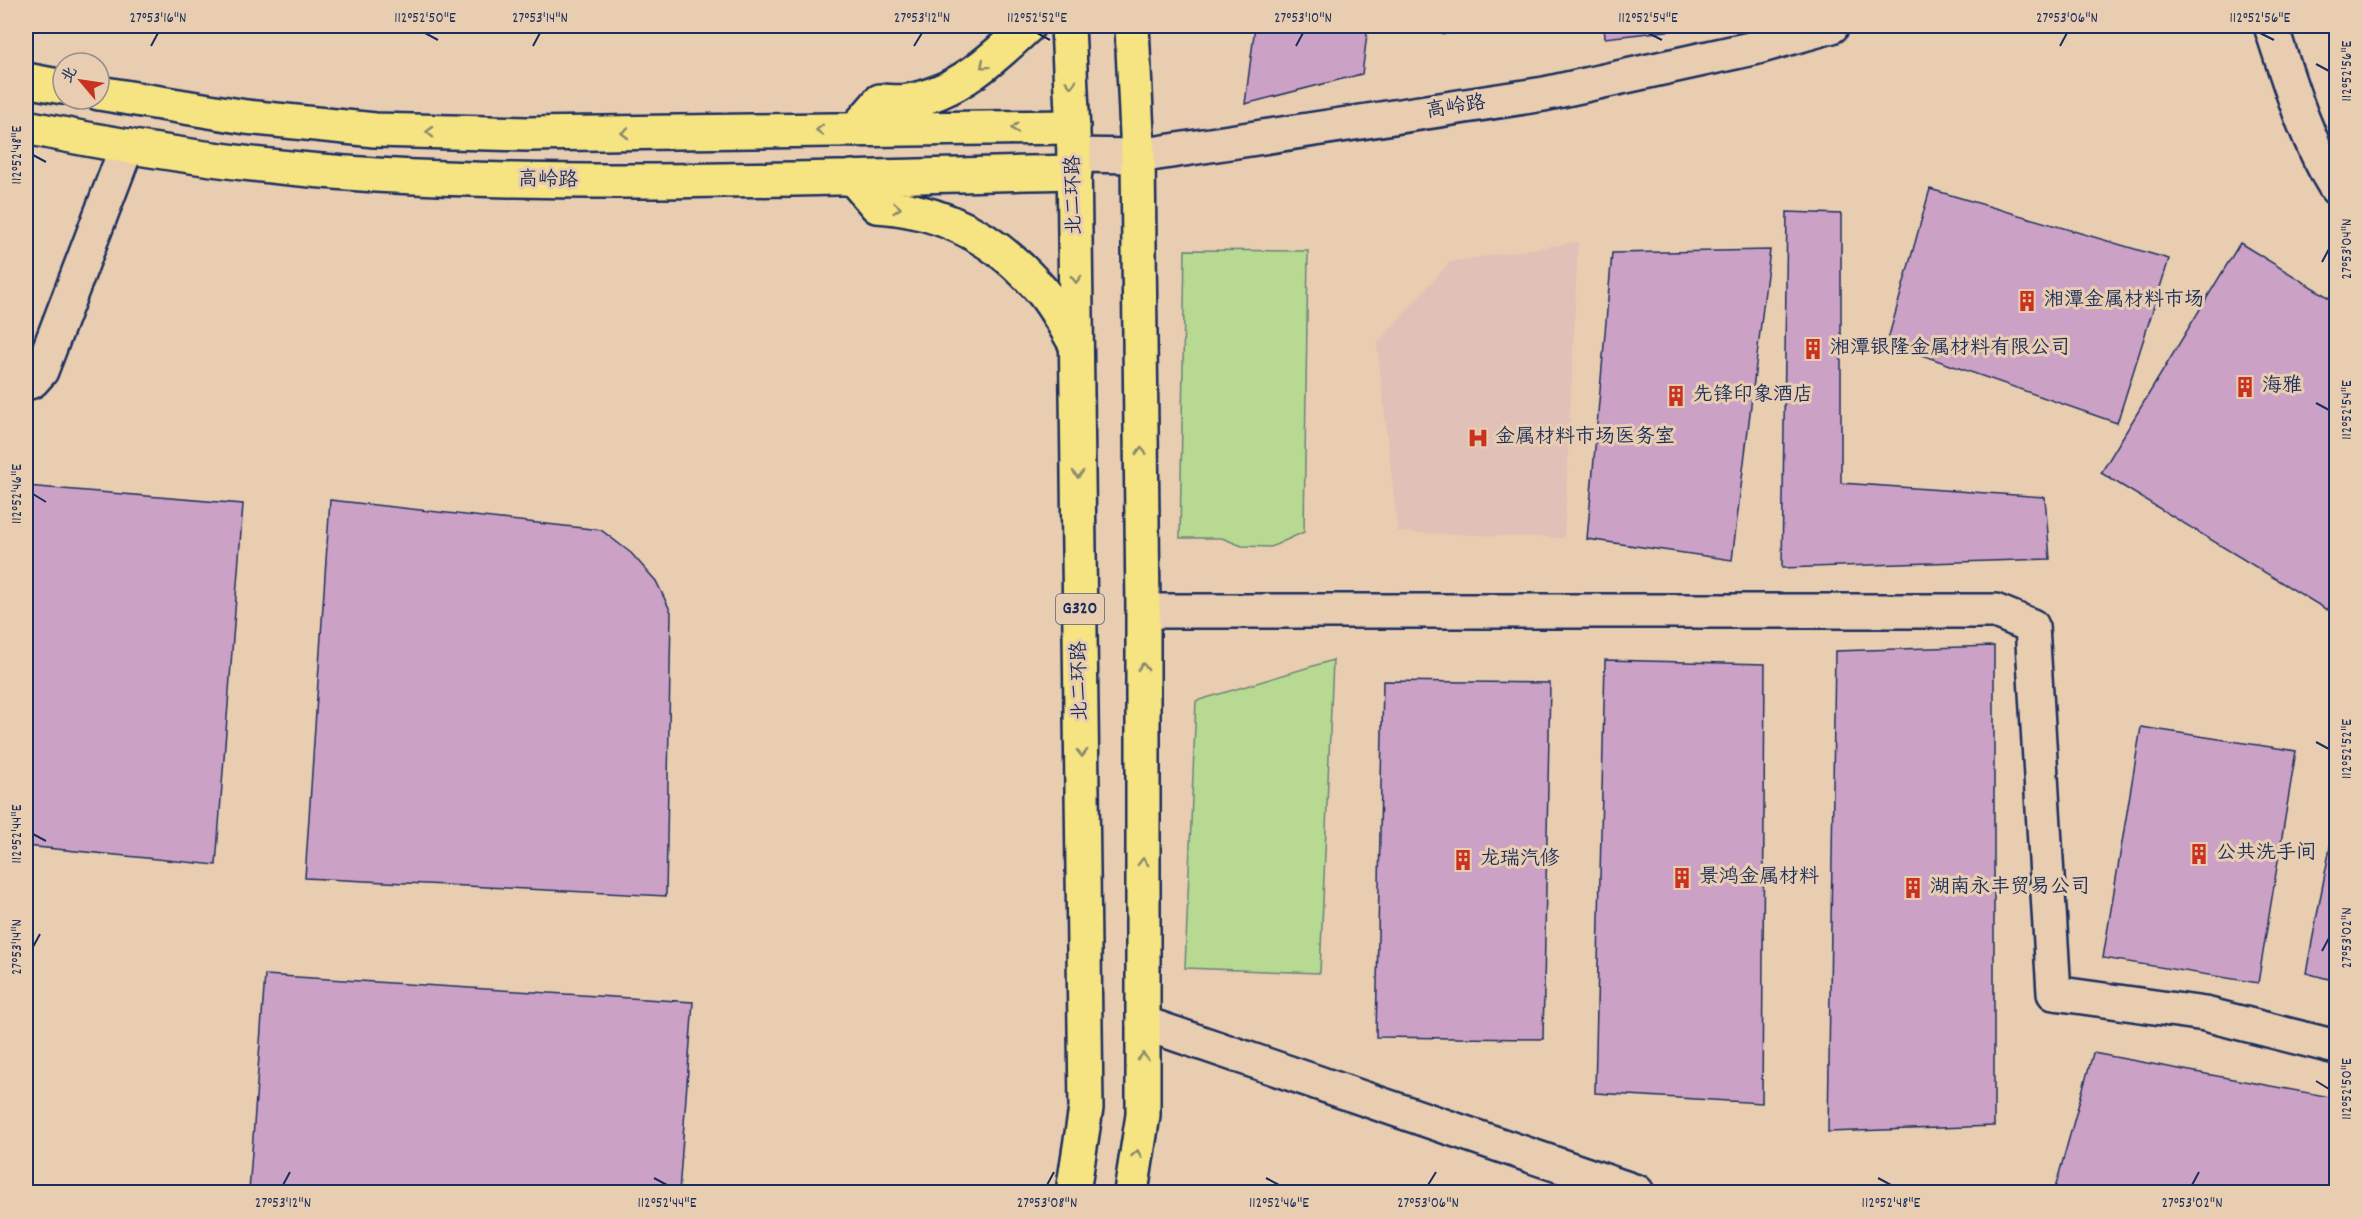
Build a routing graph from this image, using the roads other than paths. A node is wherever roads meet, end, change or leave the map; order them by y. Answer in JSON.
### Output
{"nodes":[{"id":1,"x":1028,"y":26,"type":"edge"},
{"id":2,"x":1068,"y":26,"type":"edge"},
{"id":3,"x":1132,"y":26,"type":"edge"},
{"id":4,"x":1832,"y":26,"type":"edge"},
{"id":5,"x":2271,"y":26,"type":"edge"},
{"id":6,"x":26,"y":80,"type":"edge"},
{"id":7,"x":51,"y":85,"type":"edge"},
{"id":8,"x":111,"y":95,"type":"edge"},
{"id":9,"x":26,"y":127,"type":"edge"},
{"id":10,"x":855,"y":130,"type":"junction"},
{"id":11,"x":127,"y":146,"type":"junction"},
{"id":12,"x":1074,"y":151,"type":"junction"},
{"id":13,"x":1138,"y":156,"type":"junction"},
{"id":14,"x":852,"y":177,"type":"junction"},
{"id":15,"x":2337,"y":188,"type":"edge"},
{"id":16,"x":1077,"y":345,"type":"junction"},
{"id":17,"x":26,"y":383,"type":"edge"},
{"id":18,"x":1143,"y":611,"type":"junction"},
{"id":19,"x":1143,"y":1023,"type":"junction"},
{"id":20,"x":2337,"y":1047,"type":"edge"},
{"id":21,"x":1073,"y":1192,"type":"edge"},
{"id":22,"x":1131,"y":1192,"type":"edge"},
{"id":23,"x":1637,"y":1192,"type":"edge"}],
"edges":[{"from":1,"to":10,"type":"main road","one_way":true},
{"from":2,"to":12,"type":"main road","name":"北二环路","number":"G320","one_way":true},
{"from":3,"to":13,"type":"main road"},
{"from":4,"to":13,"type":"street","name":"高岭路"},
{"from":5,"to":15,"type":"street"},
{"from":6,"to":7,"type":"main road"},
{"from":10,"to":8,"type":"main road","one_way":true},
{"from":9,"to":11,"type":"main road","name":"高岭路"},
{"from":12,"to":10,"type":"main road","one_way":true},
{"from":11,"to":14,"type":"main road","name":"高岭路"},
{"from":11,"to":17,"type":"street"},
{"from":12,"to":13,"type":"street","name":"高岭路"},
{"from":12,"to":14,"type":"main road","name":"高岭路"},
{"from":12,"to":16,"type":"main road","name":"北二环路","number":"G320","one_way":true},
{"from":18,"to":13,"type":"main road","one_way":true},
{"from":14,"to":16,"type":"main road","one_way":true},
{"from":16,"to":21,"type":"main road","name":"北二环路","number":"G320","one_way":true},
{"from":19,"to":18,"type":"main road","one_way":true},
{"from":18,"to":20,"type":"street"},
{"from":22,"to":19,"type":"main road","one_way":true},
{"from":19,"to":23,"type":"street"}]}
